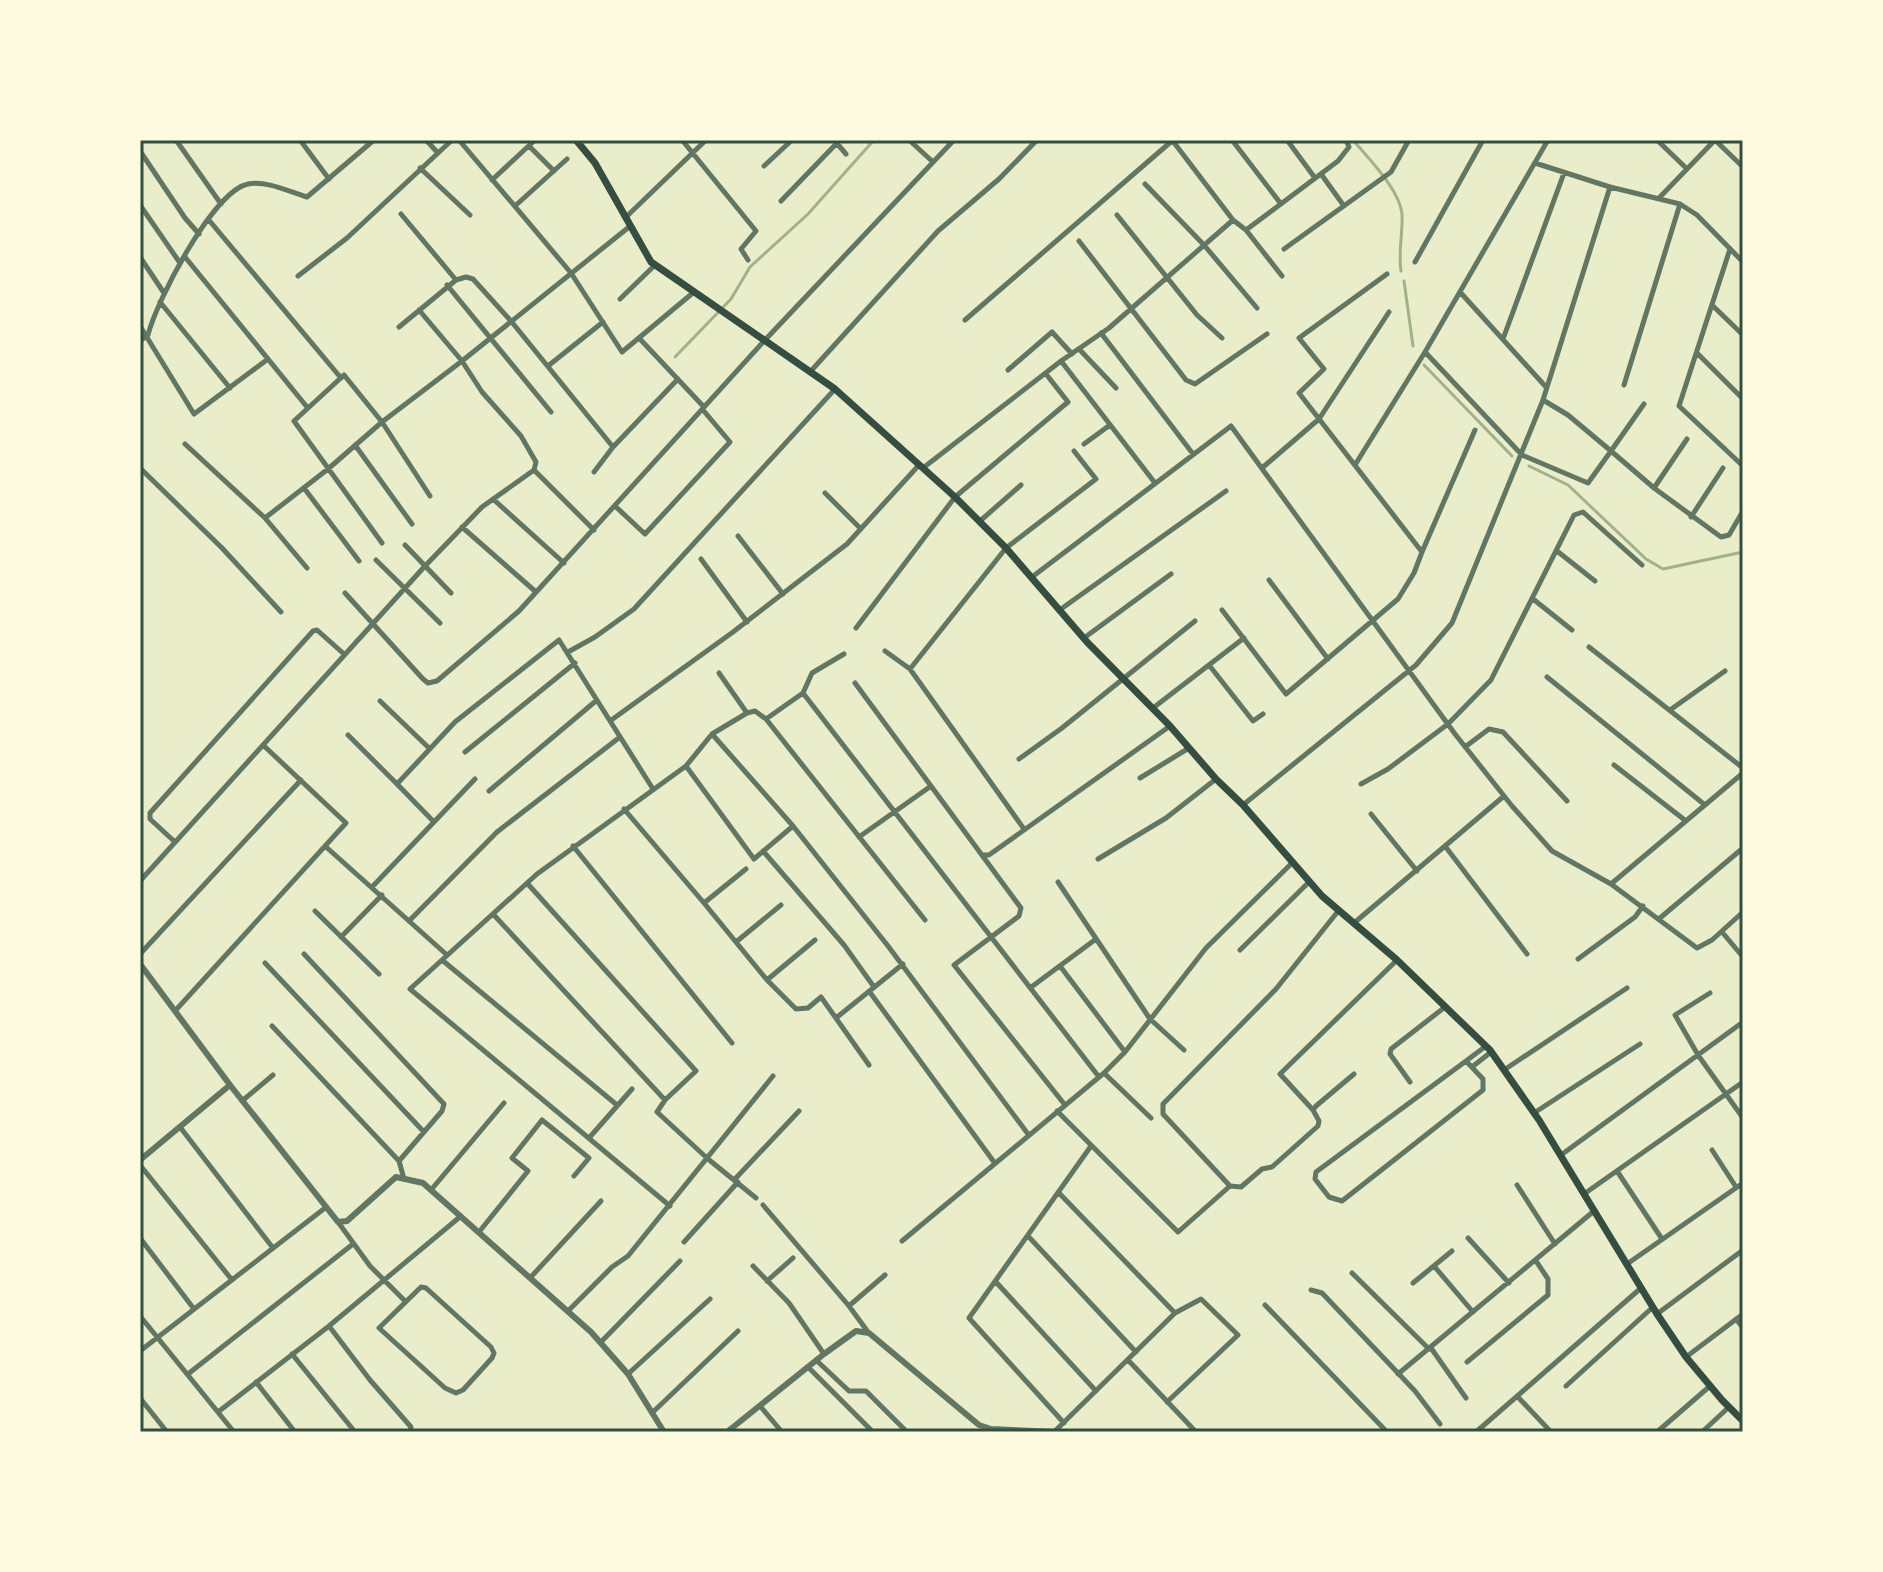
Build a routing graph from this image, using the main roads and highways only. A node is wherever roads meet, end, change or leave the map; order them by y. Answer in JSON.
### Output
{"nodes":[{"id":1,"x":576,"y":140,"type":"edge"},
{"id":2,"x":1743,"y":1421,"type":"edge"}],
"edges":[{"from":1,"to":2,"type":"main road"}]}
